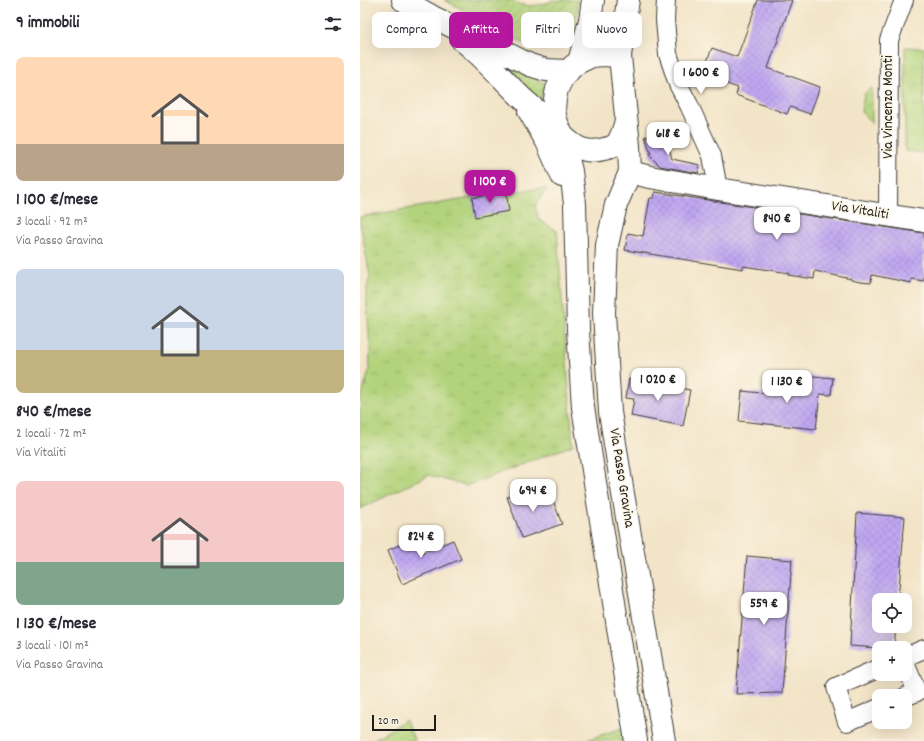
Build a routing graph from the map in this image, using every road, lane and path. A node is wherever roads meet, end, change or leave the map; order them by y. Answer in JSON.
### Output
{"nodes":[{"id":1,"x":592,"y":0,"type":"edge"},
{"id":2,"x":628,"y":0,"type":"edge"},
{"id":3,"x":666,"y":0,"type":"edge"},
{"id":4,"x":904,"y":0,"type":"edge"},
{"id":5,"x":417,"y":6,"type":"edge"},
{"id":6,"x":620,"y":56,"type":"junction"},
{"id":7,"x":573,"y":66,"type":"junction"},
{"id":8,"x":521,"y":97,"type":"junction"},
{"id":9,"x":626,"y":121,"type":"junction"},
{"id":10,"x":561,"y":132,"type":"junction"},
{"id":11,"x":630,"y":172,"type":"junction"},
{"id":12,"x":718,"y":189,"type":"junction"},
{"id":13,"x":575,"y":204,"type":"junction"},
{"id":14,"x":888,"y":216,"type":"junction"},
{"id":15,"x":924,"y":221,"type":"edge"},
{"id":16,"x":924,"y":649,"type":"edge"},
{"id":17,"x":912,"y":654,"type":"edge"},
{"id":18,"x":872,"y":671,"type":"edge"},
{"id":19,"x":912,"y":680,"type":"edge"},
{"id":20,"x":912,"y":694,"type":"edge"},
{"id":21,"x":872,"y":711,"type":"edge"},
{"id":22,"x":636,"y":741,"type":"edge"},
{"id":23,"x":664,"y":741,"type":"edge"}],
"edges":[{"from":1,"to":7,"type":"main road"},
{"from":2,"to":6,"type":"main road"},
{"from":3,"to":12,"type":"street"},
{"from":4,"to":14,"type":"street","name":"Via Vincenzo Monti"},
{"from":5,"to":7,"type":"main road"},
{"from":5,"to":8,"type":"main road"},
{"from":6,"to":7,"type":"main road"},
{"from":6,"to":9,"type":"main road"},
{"from":7,"to":10,"type":"main road"},
{"from":8,"to":10,"type":"main road"},
{"from":8,"to":13,"type":"main road"},
{"from":9,"to":10,"type":"main road"},
{"from":9,"to":11,"type":"main road","name":"Via Passo Gravina"},
{"from":10,"to":13,"type":"main road","name":"Via Passo Gravina"},
{"from":11,"to":12,"type":"main road","name":"Via Vitaliti"},
{"from":11,"to":23,"type":"main road","name":"Via Passo Gravina"},
{"from":12,"to":14,"type":"main road","name":"Via Vitaliti"},
{"from":13,"to":22,"type":"main road","name":"Via Passo Gravina"},
{"from":14,"to":15,"type":"main road","name":"Via Vitaliti"},
{"from":16,"to":17,"type":"street"},
{"from":18,"to":21,"type":"street"},
{"from":19,"to":20,"type":"street"}]}
